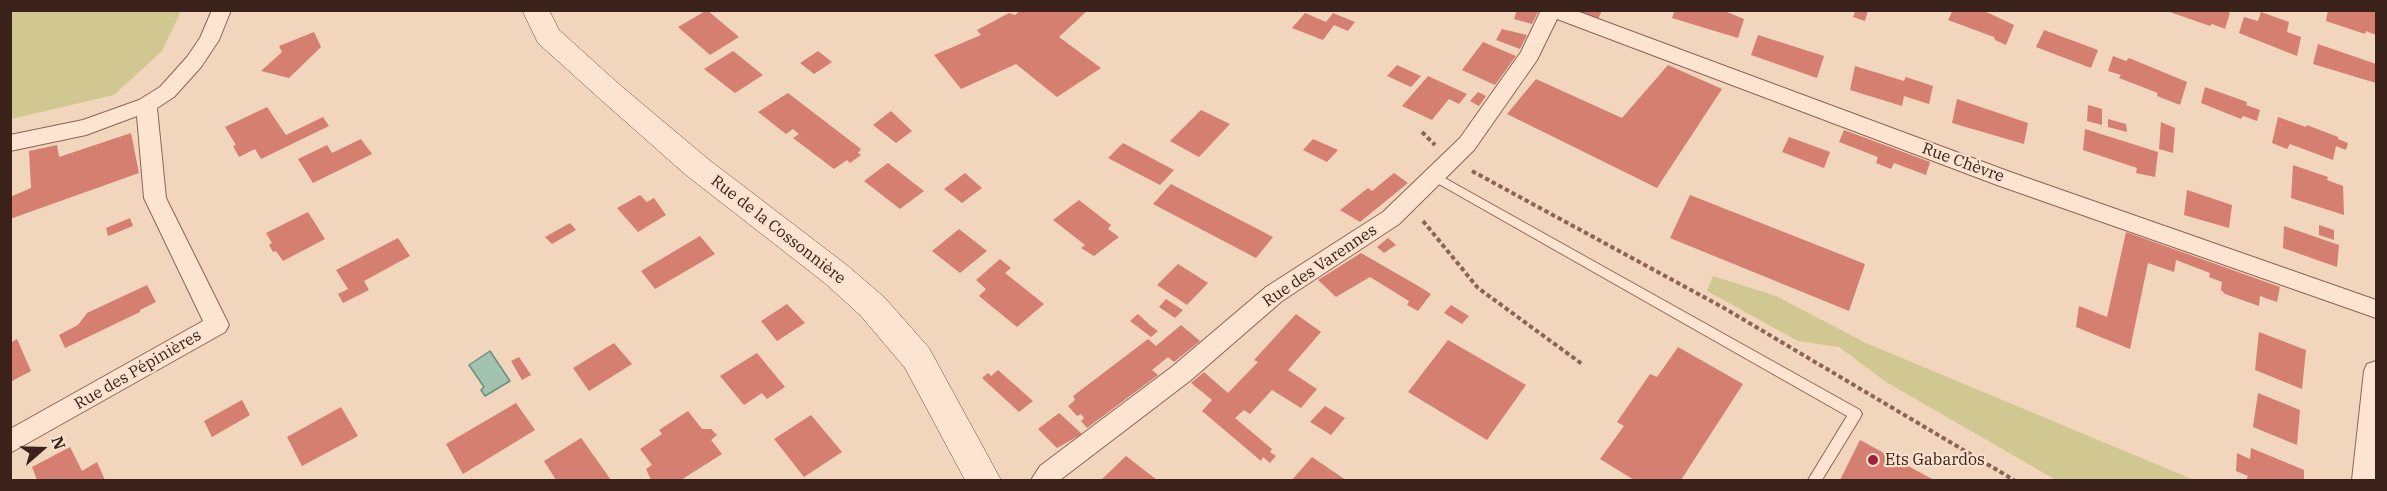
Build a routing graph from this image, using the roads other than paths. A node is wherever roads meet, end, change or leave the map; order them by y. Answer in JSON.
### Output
{"nodes":[{"id":1,"x":222,"y":10,"type":"edge"},
{"id":2,"x":535,"y":10,"type":"edge"},
{"id":3,"x":1552,"y":10,"type":"edge"},
{"id":4,"x":146,"y":105,"type":"junction"},
{"id":5,"x":10,"y":143,"type":"edge"},
{"id":6,"x":1434,"y":176,"type":"junction"},
{"id":7,"x":2376,"y":309,"type":"edge"},
{"id":8,"x":2376,"y":371,"type":"edge"},
{"id":9,"x":10,"y":442,"type":"edge"},
{"id":10,"x":984,"y":480,"type":"edge"},
{"id":11,"x":1044,"y":480,"type":"edge"},
{"id":12,"x":1815,"y":480,"type":"edge"},
{"id":13,"x":2365,"y":480,"type":"edge"}],
"edges":[{"from":1,"to":4,"type":"street"},
{"from":2,"to":10,"type":"street","name":"Rue de la Cossonnière"},
{"from":3,"to":6,"type":"street","name":"Rue des Varennes"},
{"from":3,"to":7,"type":"street","name":"Rue Chèvre"},
{"from":4,"to":5,"type":"street"},
{"from":4,"to":9,"type":"street","name":"Rue des Pépinières"},
{"from":6,"to":11,"type":"street","name":"Rue des Varennes"},
{"from":6,"to":12,"type":"lane"},
{"from":8,"to":13,"type":"street"}]}
